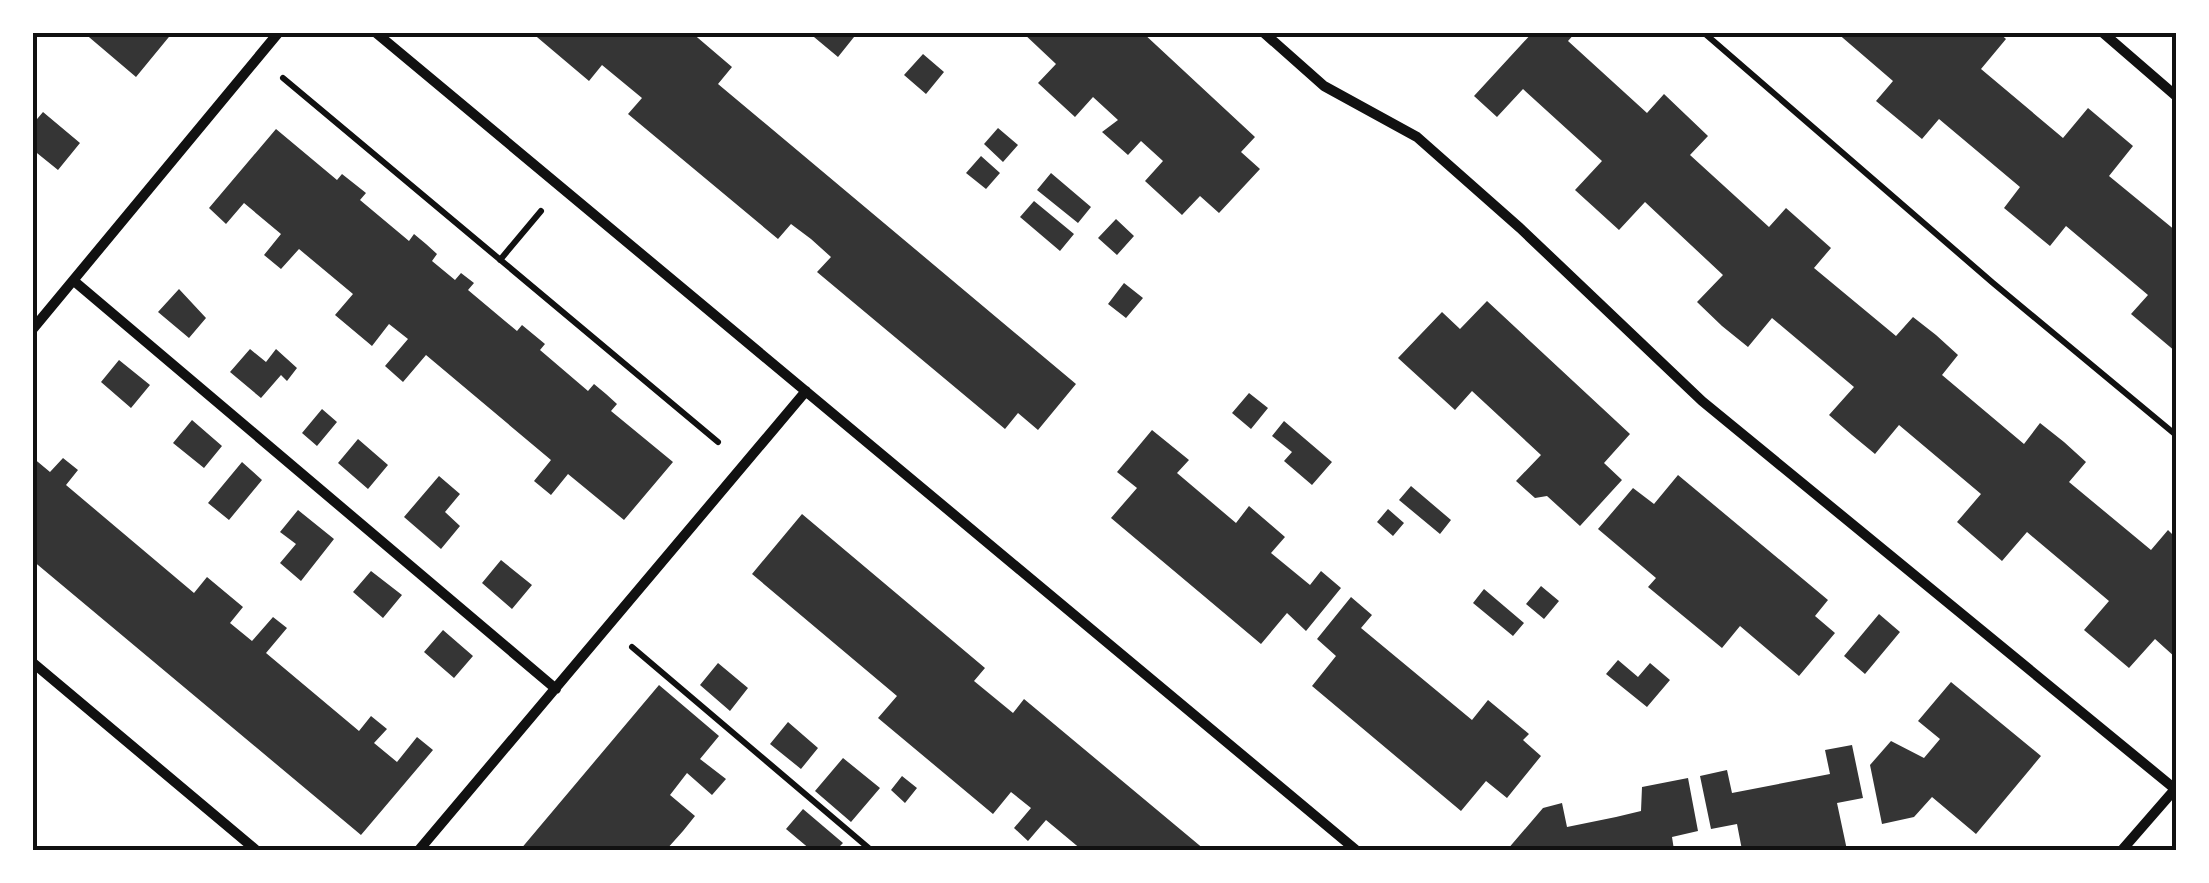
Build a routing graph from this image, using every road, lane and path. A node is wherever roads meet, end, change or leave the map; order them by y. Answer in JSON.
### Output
{"nodes":[{"id":1,"x":279,"y":32,"type":"edge"},
{"id":2,"x":375,"y":32,"type":"edge"},
{"id":3,"x":1264,"y":32,"type":"edge"},
{"id":4,"x":1703,"y":32,"type":"edge"},
{"id":5,"x":2102,"y":32,"type":"edge"},
{"id":6,"x":260,"y":58,"type":"junction"},
{"id":7,"x":2176,"y":96,"type":"edge"},
{"id":8,"x":560,"y":188,"type":"junction"},
{"id":9,"x":500,"y":260,"type":"junction"},
{"id":10,"x":74,"y":281,"type":"junction"},
{"id":11,"x":32,"y":330,"type":"edge"},
{"id":12,"x":806,"y":391,"type":"junction"},
{"id":13,"x":2176,"y":434,"type":"edge"},
{"id":14,"x":744,"y":464,"type":"junction"},
{"id":15,"x":608,"y":626,"type":"junction"},
{"id":16,"x":32,"y":662,"type":"edge"},
{"id":17,"x":556,"y":689,"type":"junction"},
{"id":18,"x":2176,"y":788,"type":"edge"},
{"id":19,"x":428,"y":840,"type":"junction"},
{"id":20,"x":256,"y":850,"type":"edge"},
{"id":21,"x":420,"y":850,"type":"edge"},
{"id":22,"x":440,"y":850,"type":"edge"},
{"id":23,"x":871,"y":850,"type":"edge"},
{"id":24,"x":1356,"y":850,"type":"edge"},
{"id":25,"x":2122,"y":850,"type":"edge"}],
"edges":[{"from":1,"to":6,"type":"street"},
{"from":2,"to":8,"type":"street"},
{"from":3,"to":18,"type":"street"},
{"from":4,"to":13,"type":"path"},
{"from":5,"to":7,"type":"street"},
{"from":6,"to":9,"type":"path"},
{"from":6,"to":10,"type":"street"},
{"from":8,"to":9,"type":"path"},
{"from":8,"to":12,"type":"street"},
{"from":9,"to":14,"type":"path"},
{"from":10,"to":11,"type":"street"},
{"from":10,"to":17,"type":"street"},
{"from":12,"to":14,"type":"street"},
{"from":12,"to":24,"type":"street"},
{"from":14,"to":15,"type":"street"},
{"from":15,"to":17,"type":"street"},
{"from":15,"to":23,"type":"path"},
{"from":16,"to":20,"type":"street"},
{"from":17,"to":19,"type":"street"},
{"from":18,"to":25,"type":"street"},
{"from":19,"to":21,"type":"street"},
{"from":19,"to":22,"type":"street"}]}
